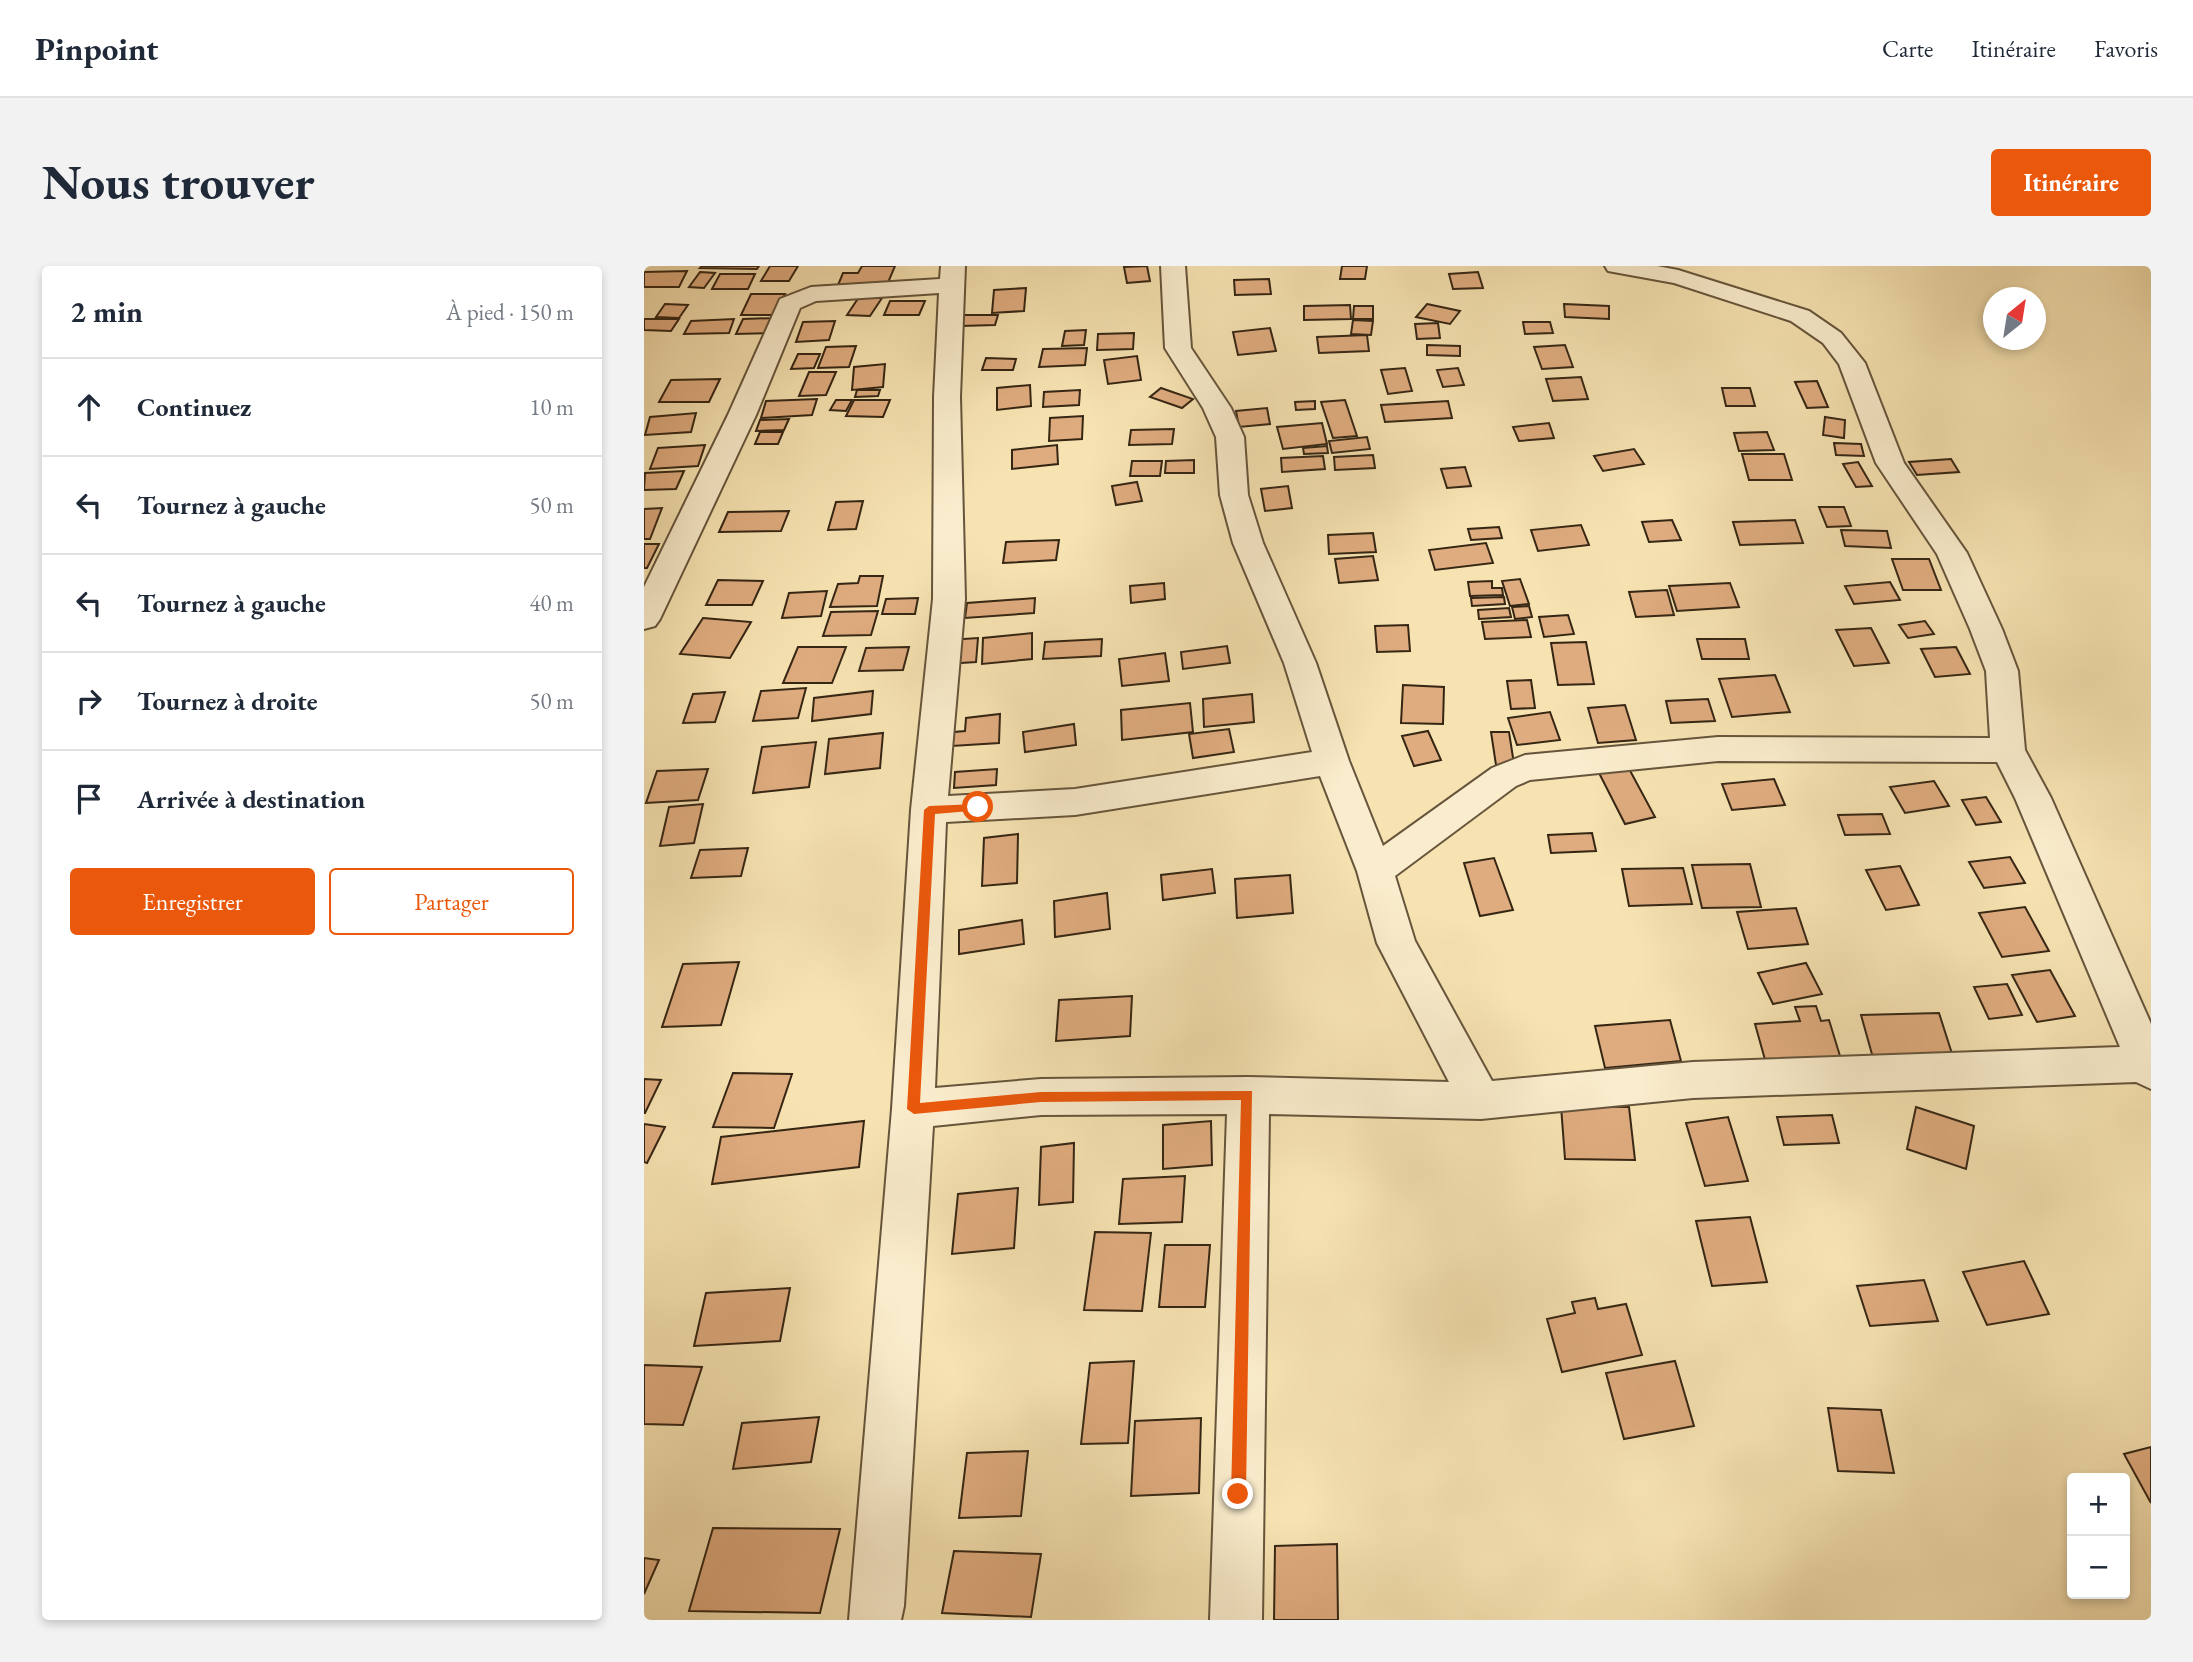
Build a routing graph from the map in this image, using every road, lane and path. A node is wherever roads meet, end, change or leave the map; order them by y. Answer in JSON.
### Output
{"nodes":[{"id":1,"x":1617,"y":266,"type":"edge"},
{"id":2,"x":1178,"y":267,"type":"edge"},
{"id":3,"x":954,"y":275,"type":"edge"},
{"id":4,"x":644,"y":619,"type":"edge"},
{"id":5,"x":2008,"y":750,"type":"junction"},
{"id":6,"x":1332,"y":761,"type":"junction"},
{"id":7,"x":929,"y":810,"type":"junction"},
{"id":8,"x":1375,"y":871,"type":"junction"},
{"id":9,"x":2149,"y":1067,"type":"edge"},
{"id":10,"x":1248,"y":1095,"type":"junction"},
{"id":11,"x":1481,"y":1101,"type":"junction"},
{"id":12,"x":914,"y":1109,"type":"junction"},
{"id":13,"x":875,"y":1620,"type":"edge"},
{"id":14,"x":1236,"y":1620,"type":"edge"}],
"edges":[{"from":1,"to":5,"type":"street"},
{"from":2,"to":6,"type":"street"},
{"from":3,"to":4,"type":"street"},
{"from":3,"to":7,"type":"street"},
{"from":5,"to":8,"type":"street"},
{"from":5,"to":9,"type":"street"},
{"from":6,"to":7,"type":"street"},
{"from":6,"to":8,"type":"street"},
{"from":7,"to":12,"type":"street"},
{"from":8,"to":11,"type":"street"},
{"from":9,"to":11,"type":"street"},
{"from":10,"to":11,"type":"street"},
{"from":10,"to":12,"type":"street"},
{"from":10,"to":14,"type":"street"},
{"from":12,"to":13,"type":"street"}]}
